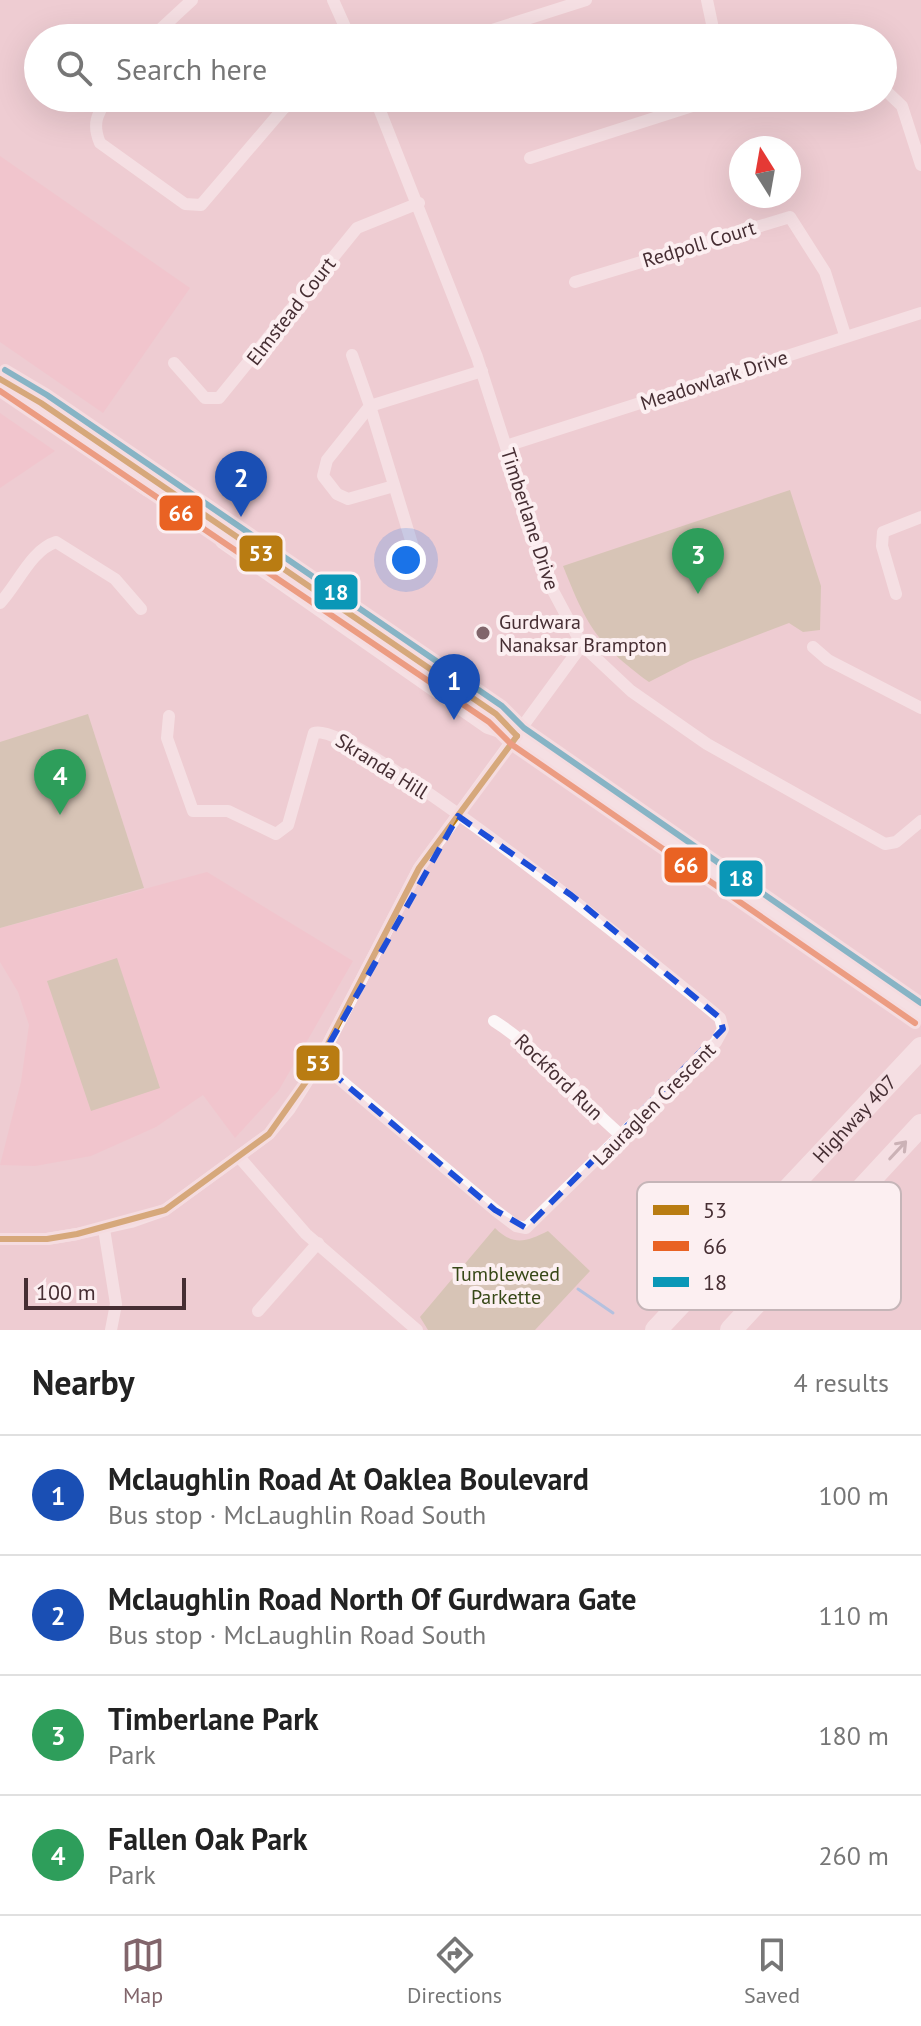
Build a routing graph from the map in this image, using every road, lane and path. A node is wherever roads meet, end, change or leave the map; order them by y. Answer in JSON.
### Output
{"nodes":[{"id":1,"x":192,"y":0,"type":"edge"},
{"id":2,"x":333,"y":0,"type":"edge"},
{"id":3,"x":586,"y":0,"type":"edge"},
{"id":4,"x":707,"y":0,"type":"edge"},
{"id":5,"x":166,"y":24,"type":"edge"},
{"id":6,"x":344,"y":24,"type":"edge"},
{"id":7,"x":511,"y":24,"type":"edge"},
{"id":8,"x":712,"y":24,"type":"edge"},
{"id":9,"x":897,"y":101,"type":"edge"},
{"id":10,"x":99,"y":112,"type":"edge"},
{"id":11,"x":280,"y":112,"type":"edge"},
{"id":12,"x":381,"y":112,"type":"edge"},
{"id":13,"x":673,"y":112,"type":"edge"},
{"id":14,"x":530,"y":158,"type":"dead end"},
{"id":15,"x":921,"y":165,"type":"edge"},
{"id":16,"x":419,"y":203,"type":"junction"},
{"id":17,"x":575,"y":282,"type":"dead end"},
{"id":18,"x":921,"y":313,"type":"edge"},
{"id":19,"x":845,"y":335,"type":"junction"},
{"id":20,"x":352,"y":355,"type":"dead end"},
{"id":21,"x":174,"y":363,"type":"dead end"},
{"id":22,"x":482,"y":371,"type":"junction"},
{"id":23,"x":0,"y":379,"type":"edge"},
{"id":24,"x":370,"y":406,"type":"junction"},
{"id":25,"x":506,"y":446,"type":"junction"},
{"id":26,"x":394,"y":486,"type":"junction"},
{"id":27,"x":921,"y":517,"type":"edge"},
{"id":28,"x":413,"y":547,"type":"dead end"},
{"id":29,"x":896,"y":594,"type":"dead end"},
{"id":30,"x":0,"y":603,"type":"edge"},
{"id":31,"x":141,"y":609,"type":"dead end"},
{"id":32,"x":582,"y":645,"type":"junction"},
{"id":33,"x":813,"y":647,"type":"dead end"},
{"id":34,"x":921,"y":708,"type":"edge"},
{"id":35,"x":169,"y":716,"type":"dead end"},
{"id":36,"x":517,"y":736,"type":"junction"},
{"id":37,"x":458,"y":816,"type":"junction"},
{"id":38,"x":921,"y":821,"type":"edge"},
{"id":39,"x":921,"y":1015,"type":"edge"},
{"id":40,"x":494,"y":1021,"type":"dead end"},
{"id":41,"x":921,"y":1048,"type":"edge"},
{"id":42,"x":319,"y":1062,"type":"junction"},
{"id":43,"x":921,"y":1125,"type":"edge"},
{"id":44,"x":622,"y":1136,"type":"junction"},
{"id":45,"x":240,"y":1158,"type":"junction"},
{"id":46,"x":795,"y":1182,"type":"edge"},
{"id":47,"x":868,"y":1182,"type":"edge"},
{"id":48,"x":104,"y":1229,"type":"junction"},
{"id":49,"x":0,"y":1239,"type":"edge"},
{"id":50,"x":318,"y":1243,"type":"junction"},
{"id":51,"x":675,"y":1310,"type":"edge"},
{"id":52,"x":750,"y":1310,"type":"edge"},
{"id":53,"x":258,"y":1311,"type":"dead end"},
{"id":54,"x":111,"y":1330,"type":"edge"},
{"id":55,"x":417,"y":1330,"type":"edge"},
{"id":56,"x":656,"y":1330,"type":"edge"},
{"id":57,"x":731,"y":1330,"type":"edge"}],
"edges":[{"from":1,"to":5,"type":"street"},
{"from":2,"to":6,"type":"street"},
{"from":3,"to":7,"type":"street"},
{"from":4,"to":8,"type":"street"},
{"from":9,"to":15,"type":"street"},
{"from":10,"to":11,"type":"street"},
{"from":12,"to":16,"type":"street","name":"Timberlane Drive"},
{"from":13,"to":14,"type":"street"},
{"from":16,"to":21,"type":"street","name":"Elmstead Court"},
{"from":16,"to":22,"type":"street","name":"Timberlane Drive"},
{"from":17,"to":19,"type":"street","name":"Redpoll Court"},
{"from":18,"to":19,"type":"street","name":"Meadowlark Drive"},
{"from":19,"to":25,"type":"street","name":"Meadowlark Drive"},
{"from":20,"to":24,"type":"street"},
{"from":22,"to":24,"type":"street"},
{"from":22,"to":25,"type":"street","name":"Timberlane Drive"},
{"from":23,"to":36,"type":"street"},
{"from":24,"to":26,"type":"street"},
{"from":24,"to":26,"type":"street"},
{"from":25,"to":32,"type":"street","name":"Timberlane Drive"},
{"from":26,"to":28,"type":"street"},
{"from":27,"to":29,"type":"street"},
{"from":30,"to":31,"type":"street"},
{"from":32,"to":36,"type":"street"},
{"from":32,"to":38,"type":"street","name":"Timberlane Drive"},
{"from":33,"to":34,"type":"street"},
{"from":35,"to":37,"type":"street","name":"Skranda Hill"},
{"from":36,"to":37,"type":"street"},
{"from":36,"to":39,"type":"street"},
{"from":37,"to":42,"type":"street"},
{"from":37,"to":44,"type":"street","name":"Lauraglen Crescent"},
{"from":40,"to":44,"type":"street","name":"Rockford Run"},
{"from":41,"to":46,"type":"highway","name":"Highway 407"},
{"from":42,"to":44,"type":"street","name":"Lauraglen Crescent"},
{"from":42,"to":45,"type":"street"},
{"from":47,"to":43,"type":"highway","one_way":true},
{"from":45,"to":48,"type":"street"},
{"from":45,"to":50,"type":"street"},
{"from":48,"to":49,"type":"street"},
{"from":48,"to":54,"type":"street"},
{"from":50,"to":53,"type":"street"},
{"from":50,"to":55,"type":"street"},
{"from":51,"to":56,"type":"highway","name":"Highway 407"},
{"from":57,"to":52,"type":"highway","one_way":true}]}
